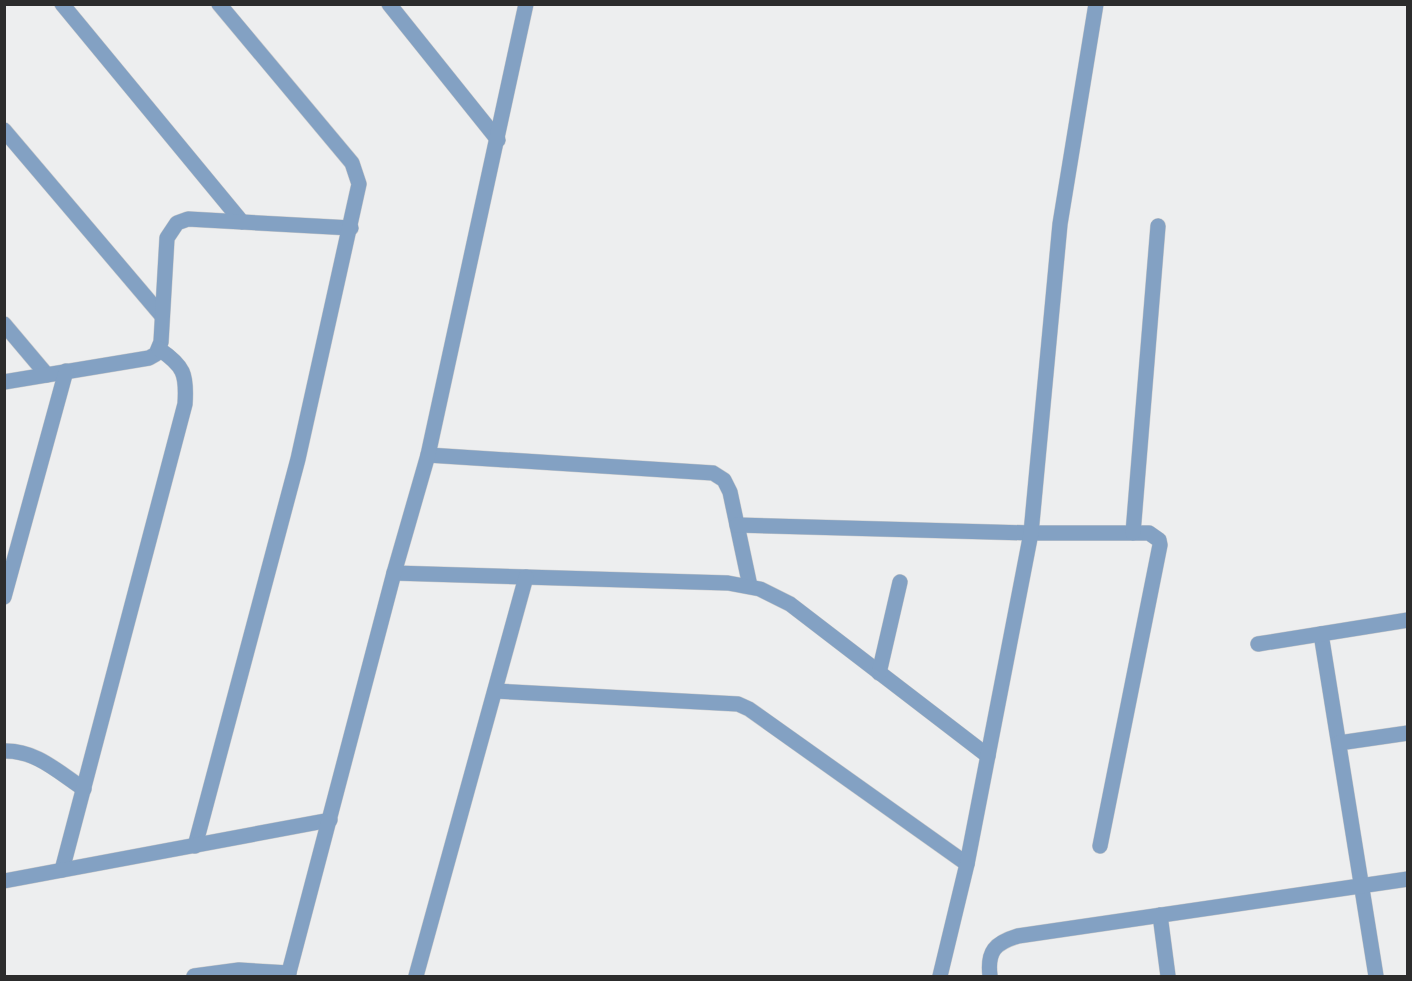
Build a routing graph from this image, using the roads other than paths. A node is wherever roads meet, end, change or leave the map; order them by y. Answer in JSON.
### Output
{"nodes":[{"id":1,"x":62,"y":4,"type":"edge"},
{"id":2,"x":219,"y":4,"type":"edge"},
{"id":3,"x":389,"y":4,"type":"edge"},
{"id":4,"x":526,"y":4,"type":"edge"},
{"id":5,"x":1096,"y":4,"type":"edge"},
{"id":6,"x":4,"y":130,"type":"edge"},
{"id":7,"x":498,"y":140,"type":"junction"},
{"id":8,"x":242,"y":222,"type":"junction"},
{"id":9,"x":1158,"y":226,"type":"dead end"},
{"id":10,"x":351,"y":228,"type":"junction"},
{"id":11,"x":162,"y":316,"type":"junction"},
{"id":12,"x":4,"y":324,"type":"edge"},
{"id":13,"x":159,"y":349,"type":"junction"},
{"id":14,"x":66,"y":371,"type":"junction"},
{"id":15,"x":47,"y":375,"type":"junction"},
{"id":16,"x":4,"y":382,"type":"edge"},
{"id":17,"x":428,"y":455,"type":"junction"},
{"id":18,"x":737,"y":525,"type":"junction"},
{"id":19,"x":1030,"y":533,"type":"junction"},
{"id":20,"x":1133,"y":533,"type":"junction"},
{"id":21,"x":9,"y":567,"type":"edge"},
{"id":22,"x":394,"y":573,"type":"junction"},
{"id":23,"x":526,"y":578,"type":"junction"},
{"id":24,"x":900,"y":582,"type":"dead end"},
{"id":25,"x":750,"y":586,"type":"junction"},
{"id":26,"x":4,"y":597,"type":"edge"},
{"id":27,"x":1407,"y":620,"type":"edge"},
{"id":28,"x":1322,"y":634,"type":"junction"},
{"id":29,"x":1258,"y":644,"type":"dead end"},
{"id":30,"x":879,"y":673,"type":"junction"},
{"id":31,"x":495,"y":691,"type":"junction"},
{"id":32,"x":1407,"y":733,"type":"edge"},
{"id":33,"x":1339,"y":742,"type":"junction"},
{"id":34,"x":4,"y":751,"type":"edge"},
{"id":35,"x":988,"y":756,"type":"junction"},
{"id":36,"x":84,"y":789,"type":"junction"},
{"id":37,"x":330,"y":820,"type":"junction"},
{"id":38,"x":195,"y":846,"type":"junction"},
{"id":39,"x":1100,"y":846,"type":"dead end"},
{"id":40,"x":967,"y":864,"type":"junction"},
{"id":41,"x":62,"y":870,"type":"junction"},
{"id":42,"x":1407,"y":879,"type":"edge"},
{"id":43,"x":4,"y":881,"type":"edge"},
{"id":44,"x":1362,"y":885,"type":"junction"},
{"id":45,"x":1160,"y":915,"type":"junction"},
{"id":46,"x":289,"y":975,"type":"edge"},
{"id":47,"x":194,"y":976,"type":"edge"},
{"id":48,"x":416,"y":976,"type":"edge"},
{"id":49,"x":940,"y":976,"type":"edge"},
{"id":50,"x":990,"y":976,"type":"edge"},
{"id":51,"x":1168,"y":976,"type":"edge"},
{"id":52,"x":1376,"y":976,"type":"edge"}],
"edges":[{"from":1,"to":8,"type":"street"},
{"from":2,"to":10,"type":"street"},
{"from":3,"to":7,"type":"street"},
{"from":4,"to":7,"type":"street"},
{"from":5,"to":19,"type":"street"},
{"from":6,"to":11,"type":"street"},
{"from":7,"to":17,"type":"street"},
{"from":8,"to":10,"type":"street"},
{"from":8,"to":11,"type":"street"},
{"from":9,"to":20,"type":"street"},
{"from":10,"to":38,"type":"street"},
{"from":11,"to":13,"type":"street"},
{"from":12,"to":15,"type":"street"},
{"from":13,"to":14,"type":"street"},
{"from":13,"to":36,"type":"street"},
{"from":14,"to":15,"type":"street"},
{"from":14,"to":21,"type":"street"},
{"from":15,"to":16,"type":"street"},
{"from":17,"to":18,"type":"street"},
{"from":17,"to":22,"type":"street"},
{"from":18,"to":19,"type":"street"},
{"from":18,"to":25,"type":"street"},
{"from":19,"to":20,"type":"street"},
{"from":19,"to":35,"type":"street"},
{"from":20,"to":39,"type":"street"},
{"from":21,"to":26,"type":"street"},
{"from":22,"to":23,"type":"street"},
{"from":22,"to":37,"type":"street"},
{"from":23,"to":25,"type":"street"},
{"from":23,"to":31,"type":"street"},
{"from":24,"to":30,"type":"street"},
{"from":25,"to":30,"type":"street"},
{"from":27,"to":28,"type":"street"},
{"from":28,"to":29,"type":"street"},
{"from":28,"to":33,"type":"street"},
{"from":30,"to":35,"type":"street"},
{"from":31,"to":40,"type":"street"},
{"from":31,"to":48,"type":"street"},
{"from":32,"to":33,"type":"street"},
{"from":33,"to":44,"type":"street"},
{"from":34,"to":36,"type":"street"},
{"from":35,"to":40,"type":"street"},
{"from":36,"to":41,"type":"street"},
{"from":37,"to":38,"type":"street"},
{"from":37,"to":46,"type":"street"},
{"from":38,"to":41,"type":"street"},
{"from":40,"to":49,"type":"street"},
{"from":41,"to":43,"type":"street"},
{"from":42,"to":44,"type":"street"},
{"from":44,"to":45,"type":"street"},
{"from":44,"to":52,"type":"street"},
{"from":45,"to":50,"type":"street"},
{"from":45,"to":51,"type":"street"},
{"from":46,"to":47,"type":"street"}]}
